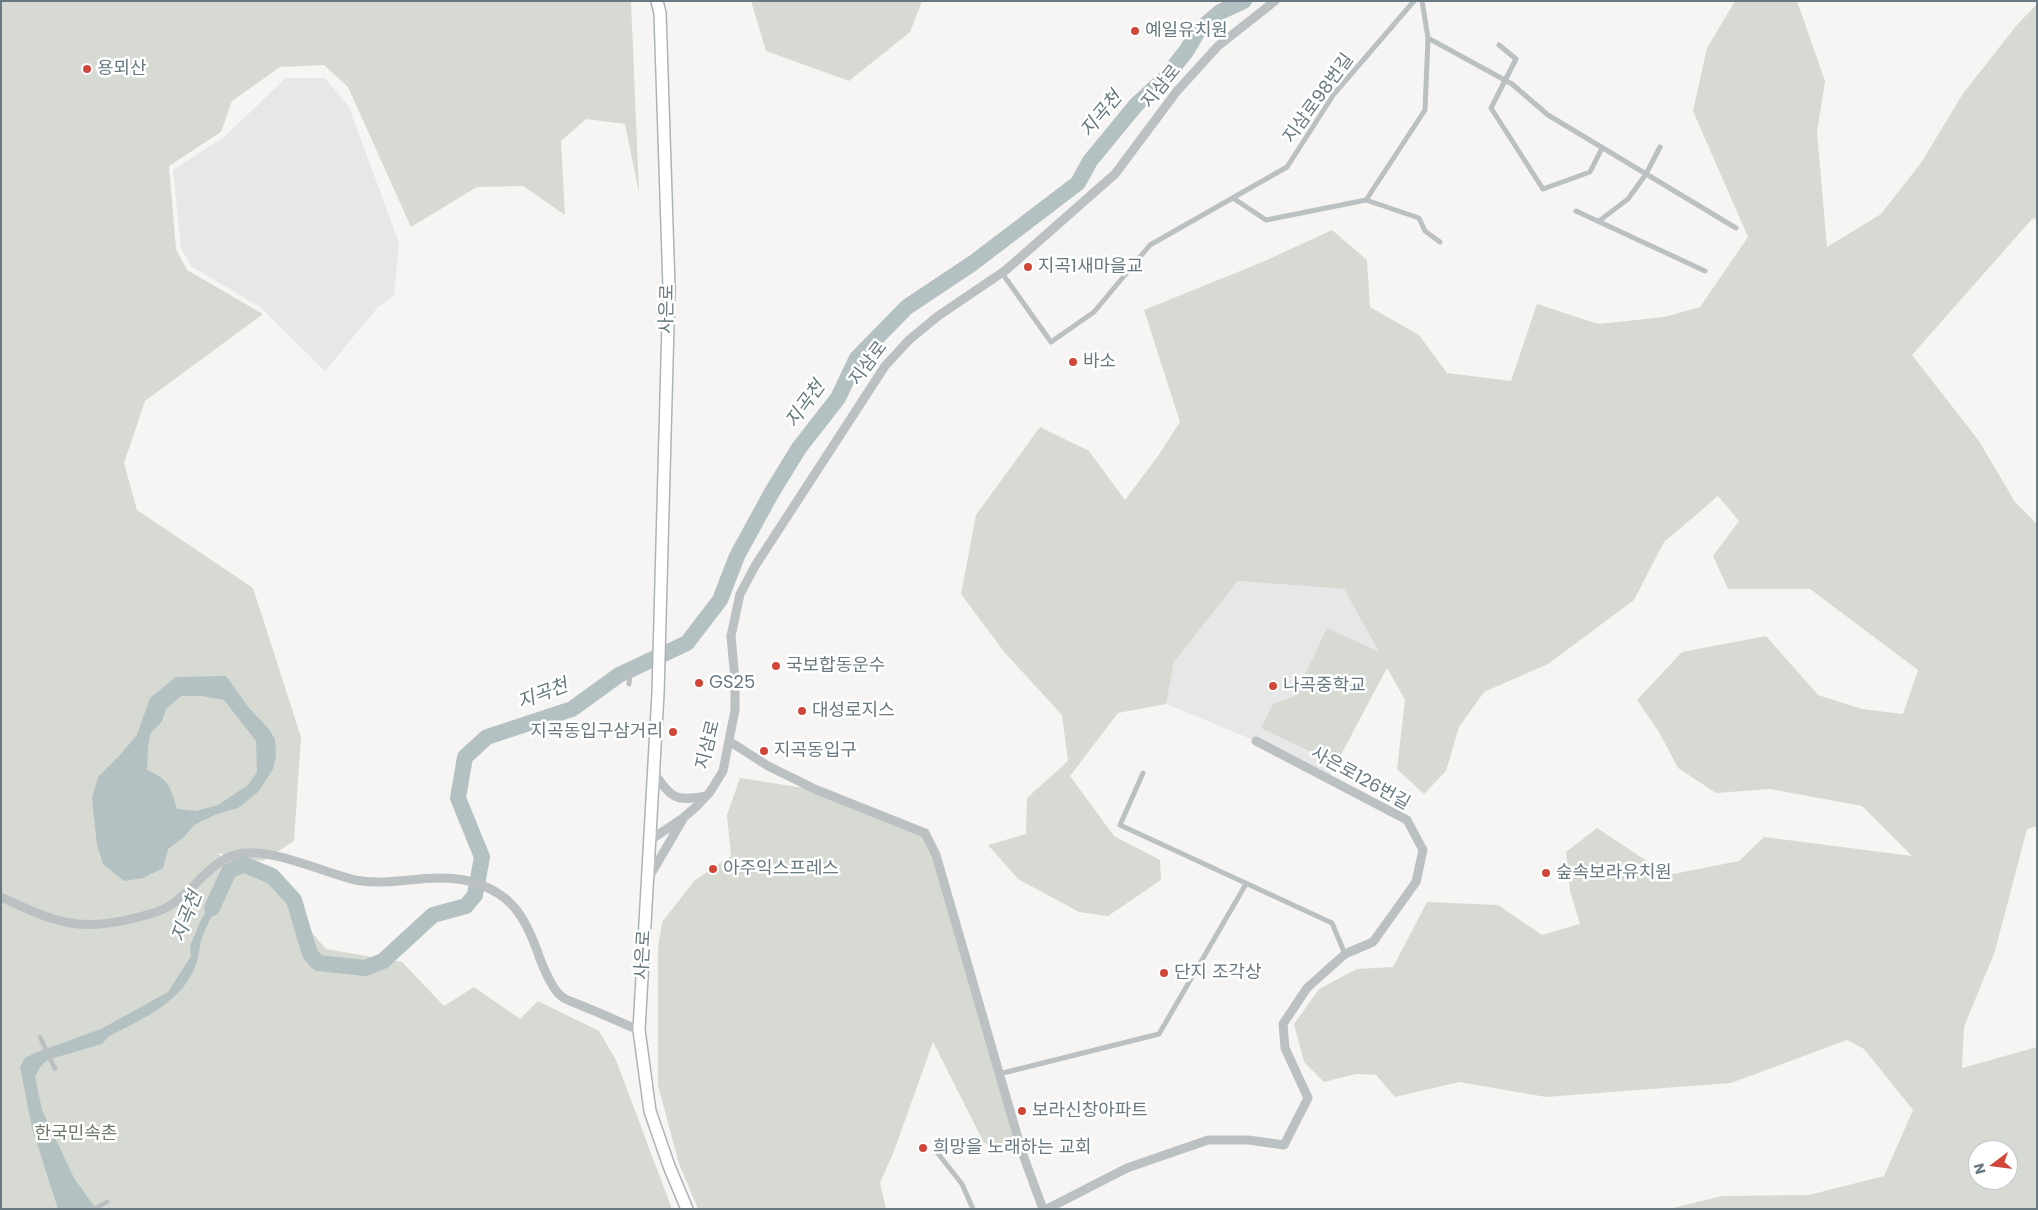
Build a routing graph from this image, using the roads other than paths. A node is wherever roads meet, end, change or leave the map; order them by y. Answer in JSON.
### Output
{"nodes":[{"id":1,"x":657,"y":1,"type":"edge"},
{"id":2,"x":1275,"y":1,"type":"edge"},
{"id":3,"x":1414,"y":1,"type":"edge"},
{"id":4,"x":1422,"y":1,"type":"edge"},
{"id":5,"x":1428,"y":38,"type":"junction"},
{"id":6,"x":1500,"y":46,"type":"dead end"},
{"id":7,"x":1506,"y":81,"type":"junction"},
{"id":8,"x":1660,"y":147,"type":"dead end"},
{"id":9,"x":1602,"y":148,"type":"junction"},
{"id":10,"x":1646,"y":174,"type":"junction"},
{"id":11,"x":1233,"y":198,"type":"junction"},
{"id":12,"x":1366,"y":200,"type":"junction"},
{"id":13,"x":1576,"y":211,"type":"dead end"},
{"id":14,"x":1599,"y":221,"type":"junction"},
{"id":15,"x":1736,"y":228,"type":"dead end"},
{"id":16,"x":1440,"y":242,"type":"dead end"},
{"id":17,"x":1705,"y":271,"type":"dead end"},
{"id":18,"x":1002,"y":273,"type":"junction"},
{"id":19,"x":630,"y":675,"type":"dead end"},
{"id":20,"x":629,"y":684,"type":"dead end"},
{"id":21,"x":729,"y":741,"type":"junction"},
{"id":22,"x":1256,"y":742,"type":"dead end"},
{"id":23,"x":654,"y":773,"type":"junction"},
{"id":24,"x":1143,"y":773,"type":"dead end"},
{"id":25,"x":706,"y":796,"type":"junction"},
{"id":26,"x":683,"y":818,"type":"junction"},
{"id":27,"x":650,"y":842,"type":"junction"},
{"id":28,"x":648,"y":880,"type":"junction"},
{"id":29,"x":1246,"y":884,"type":"junction"},
{"id":30,"x":1,"y":897,"type":"edge"},
{"id":31,"x":1345,"y":954,"type":"junction"},
{"id":32,"x":639,"y":1030,"type":"junction"},
{"id":33,"x":40,"y":1037,"type":"dead end"},
{"id":34,"x":55,"y":1069,"type":"dead end"},
{"id":35,"x":999,"y":1074,"type":"junction"},
{"id":36,"x":936,"y":1151,"type":"dead end"},
{"id":37,"x":107,"y":1202,"type":"dead end"},
{"id":38,"x":94,"y":1209,"type":"edge"},
{"id":39,"x":687,"y":1209,"type":"edge"},
{"id":40,"x":973,"y":1209,"type":"edge"},
{"id":41,"x":1043,"y":1209,"type":"edge"},
{"id":42,"x":1047,"y":1209,"type":"edge"}],
"edges":[{"from":1,"to":23,"type":"main road","name":"사은로"},
{"from":2,"to":18,"type":"street","name":"지삼로"},
{"from":3,"to":11,"type":"street","name":"지삼로98번길"},
{"from":4,"to":5,"type":"street"},
{"from":5,"to":7,"type":"street"},
{"from":5,"to":12,"type":"street"},
{"from":6,"to":7,"type":"street"},
{"from":7,"to":9,"type":"street"},
{"from":7,"to":9,"type":"street"},
{"from":8,"to":10,"type":"street"},
{"from":9,"to":10,"type":"street"},
{"from":10,"to":14,"type":"street"},
{"from":10,"to":15,"type":"street"},
{"from":11,"to":12,"type":"street"},
{"from":11,"to":18,"type":"street","name":"지삼로98번길"},
{"from":12,"to":16,"type":"street"},
{"from":13,"to":14,"type":"street"},
{"from":14,"to":17,"type":"street"},
{"from":18,"to":21,"type":"street","name":"지삼로"},
{"from":19,"to":20,"type":"street"},
{"from":21,"to":25,"type":"street","name":"지삼로"},
{"from":21,"to":35,"type":"street"},
{"from":22,"to":31,"type":"street","name":"사은로126번길"},
{"from":23,"to":25,"type":"street"},
{"from":23,"to":27,"type":"main road","name":"사은로"},
{"from":24,"to":29,"type":"street"},
{"from":25,"to":26,"type":"street","name":"지삼로"},
{"from":26,"to":27,"type":"street","name":"지삼로"},
{"from":26,"to":28,"type":"street"},
{"from":27,"to":28,"type":"main road","name":"사은로"},
{"from":28,"to":32,"type":"main road","name":"사은로"},
{"from":29,"to":31,"type":"street"},
{"from":29,"to":35,"type":"street"},
{"from":30,"to":32,"type":"street"},
{"from":31,"to":42,"type":"street","name":"사은로126번길"},
{"from":32,"to":39,"type":"main road","name":"사은로"},
{"from":33,"to":34,"type":"street"},
{"from":35,"to":41,"type":"street"},
{"from":36,"to":40,"type":"street"},
{"from":37,"to":38,"type":"street"}]}
